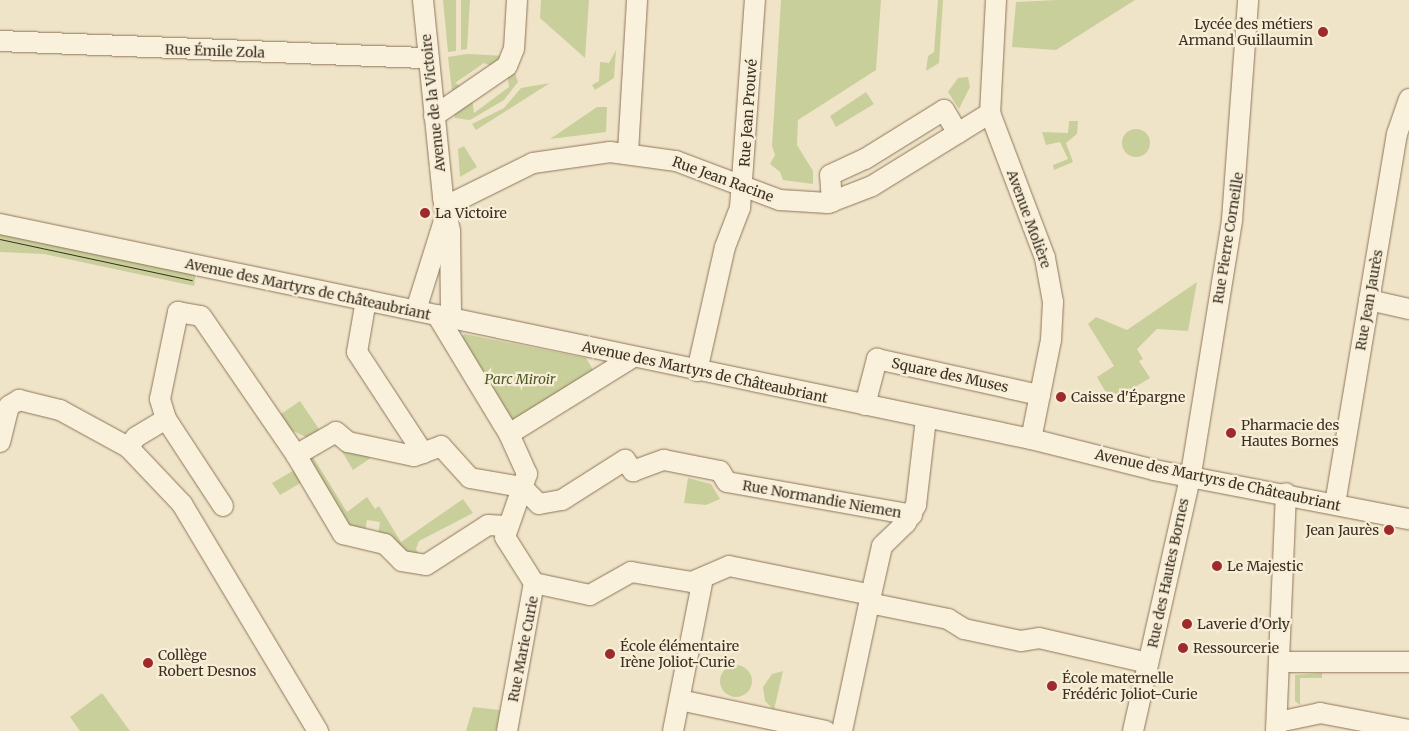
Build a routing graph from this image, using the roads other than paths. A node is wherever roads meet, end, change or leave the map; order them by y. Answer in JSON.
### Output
{"nodes":[{"id":1,"x":423,"y":0,"type":"edge"},
{"id":2,"x":517,"y":0,"type":"edge"},
{"id":3,"x":637,"y":0,"type":"edge"},
{"id":4,"x":756,"y":0,"type":"edge"},
{"id":5,"x":996,"y":0,"type":"edge"},
{"id":6,"x":1248,"y":0,"type":"edge"},
{"id":7,"x":0,"y":41,"type":"edge"},
{"id":8,"x":430,"y":58,"type":"junction"},
{"id":9,"x":1408,"y":107,"type":"edge"},
{"id":10,"x":990,"y":113,"type":"junction"},
{"id":11,"x":434,"y":116,"type":"junction"},
{"id":12,"x":958,"y":132,"type":"junction"},
{"id":13,"x":628,"y":152,"type":"junction"},
{"id":14,"x":743,"y":186,"type":"junction"},
{"id":15,"x":832,"y":202,"type":"junction"},
{"id":16,"x":444,"y":207,"type":"junction"},
{"id":17,"x":0,"y":224,"type":"edge"},
{"id":18,"x":366,"y":300,"type":"junction"},
{"id":19,"x":1369,"y":300,"type":"junction"},
{"id":20,"x":1409,"y":309,"type":"edge"},
{"id":21,"x":416,"y":310,"type":"junction"},
{"id":22,"x":444,"y":317,"type":"junction"},
{"id":23,"x":633,"y":357,"type":"junction"},
{"id":24,"x":698,"y":371,"type":"junction"},
{"id":25,"x":1040,"y":395,"type":"junction"},
{"id":26,"x":865,"y":405,"type":"junction"},
{"id":27,"x":926,"y":418,"type":"junction"},
{"id":28,"x":166,"y":419,"type":"junction"},
{"id":29,"x":509,"y":434,"type":"junction"},
{"id":30,"x":1030,"y":439,"type":"junction"},
{"id":31,"x":0,"y":442,"type":"edge"},
{"id":32,"x":128,"y":447,"type":"junction"},
{"id":33,"x":423,"y":453,"type":"junction"},
{"id":34,"x":296,"y":455,"type":"junction"},
{"id":35,"x":1191,"y":474,"type":"junction"},
{"id":36,"x":522,"y":487,"type":"junction"},
{"id":37,"x":1286,"y":493,"type":"junction"},
{"id":38,"x":1335,"y":504,"type":"junction"},
{"id":39,"x":224,"y":506,"type":"dead end"},
{"id":40,"x":912,"y":515,"type":"junction"},
{"id":41,"x":1409,"y":519,"type":"edge"},
{"id":42,"x":506,"y":526,"type":"junction"},
{"id":43,"x":702,"y":578,"type":"junction"},
{"id":44,"x":534,"y":583,"type":"junction"},
{"id":45,"x":870,"y":599,"type":"junction"},
{"id":46,"x":1280,"y":662,"type":"junction"},
{"id":47,"x":1409,"y":662,"type":"edge"},
{"id":48,"x":1148,"y":663,"type":"junction"},
{"id":49,"x":680,"y":700,"type":"junction"},
{"id":50,"x":1280,"y":726,"type":"edge"},
{"id":51,"x":1409,"y":730,"type":"edge"},
{"id":52,"x":318,"y":731,"type":"edge"},
{"id":53,"x":507,"y":731,"type":"edge"},
{"id":54,"x":673,"y":731,"type":"edge"},
{"id":55,"x":826,"y":731,"type":"edge"},
{"id":56,"x":842,"y":731,"type":"edge"},
{"id":57,"x":1134,"y":731,"type":"edge"}],
"edges":[{"from":1,"to":8,"type":"street","name":"Avenue de la Victoire"},
{"from":2,"to":11,"type":"street"},
{"from":3,"to":13,"type":"street"},
{"from":4,"to":14,"type":"street","name":"Rue Jean Prouvé"},
{"from":5,"to":10,"type":"street","name":"Avenue Molière"},
{"from":6,"to":35,"type":"street","name":"Rue Pierre Corneille"},
{"from":7,"to":8,"type":"street","name":"Rue Émile Zola"},
{"from":8,"to":11,"type":"street","name":"Avenue de la Victoire"},
{"from":9,"to":19,"type":"street","name":"Rue Jean Jaurès"},
{"from":10,"to":12,"type":"street","name":"Rue Jean Racine"},
{"from":10,"to":25,"type":"street","name":"Avenue Molière"},
{"from":11,"to":16,"type":"street","name":"Avenue de la Victoire"},
{"from":12,"to":15,"type":"street","name":"Rue Jean Racine"},
{"from":12,"to":15,"type":"street"},
{"from":13,"to":14,"type":"street","name":"Rue Jean Racine"},
{"from":13,"to":16,"type":"street","name":"Rue Jean Racine"},
{"from":14,"to":15,"type":"street","name":"Rue Jean Racine"},
{"from":14,"to":24,"type":"street","name":"Rue Jean Prouvé"},
{"from":16,"to":21,"type":"street","name":"Avenue de la Victoire"},
{"from":16,"to":22,"type":"street","name":"Avenue de la Victoire"},
{"from":17,"to":18,"type":"street","name":"Avenue des Martyrs de Châteaubriant"},
{"from":18,"to":21,"type":"street","name":"Avenue des Martyrs de Châteaubriant"},
{"from":18,"to":33,"type":"street"},
{"from":19,"to":20,"type":"street"},
{"from":19,"to":38,"type":"street","name":"Rue Jean Jaurès"},
{"from":21,"to":22,"type":"street","name":"Avenue des Martyrs de Châteaubriant"},
{"from":22,"to":23,"type":"street","name":"Avenue des Martyrs de Châteaubriant"},
{"from":22,"to":29,"type":"street"},
{"from":23,"to":24,"type":"street","name":"Avenue des Martyrs de Châteaubriant"},
{"from":23,"to":29,"type":"street"},
{"from":24,"to":26,"type":"street","name":"Avenue des Martyrs de Châteaubriant"},
{"from":25,"to":26,"type":"street","name":"Square des Muses"},
{"from":25,"to":30,"type":"street","name":"Avenue Molière"},
{"from":26,"to":27,"type":"street","name":"Avenue des Martyrs de Châteaubriant"},
{"from":27,"to":30,"type":"street","name":"Avenue des Martyrs de Châteaubriant"},
{"from":27,"to":40,"type":"street"},
{"from":28,"to":32,"type":"street"},
{"from":28,"to":34,"type":"street"},
{"from":28,"to":39,"type":"street"},
{"from":29,"to":36,"type":"street"},
{"from":30,"to":35,"type":"street","name":"Avenue des Martyrs de Châteaubriant"},
{"from":31,"to":32,"type":"street"},
{"from":32,"to":52,"type":"street"},
{"from":33,"to":34,"type":"street"},
{"from":33,"to":36,"type":"street"},
{"from":34,"to":42,"type":"street"},
{"from":35,"to":37,"type":"street","name":"Avenue des Martyrs de Châteaubriant"},
{"from":35,"to":48,"type":"street","name":"Rue des Hautes Bornes"},
{"from":36,"to":40,"type":"street","name":"Rue Normandie Niemen"},
{"from":36,"to":42,"type":"street"},
{"from":37,"to":38,"type":"street","name":"Avenue des Martyrs de Châteaubriant"},
{"from":37,"to":46,"type":"street"},
{"from":38,"to":41,"type":"street","name":"Avenue des Martyrs de Châteaubriant"},
{"from":40,"to":45,"type":"street"},
{"from":42,"to":44,"type":"street","name":"Rue Marie Curie"},
{"from":43,"to":44,"type":"street"},
{"from":43,"to":45,"type":"street"},
{"from":43,"to":49,"type":"street"},
{"from":44,"to":53,"type":"street","name":"Rue Marie Curie"},
{"from":45,"to":48,"type":"street"},
{"from":45,"to":56,"type":"street"},
{"from":46,"to":47,"type":"street"},
{"from":46,"to":50,"type":"street"},
{"from":48,"to":57,"type":"street","name":"Rue des Hautes Bornes"},
{"from":49,"to":54,"type":"street"},
{"from":49,"to":55,"type":"street"},
{"from":50,"to":51,"type":"street"}]}
